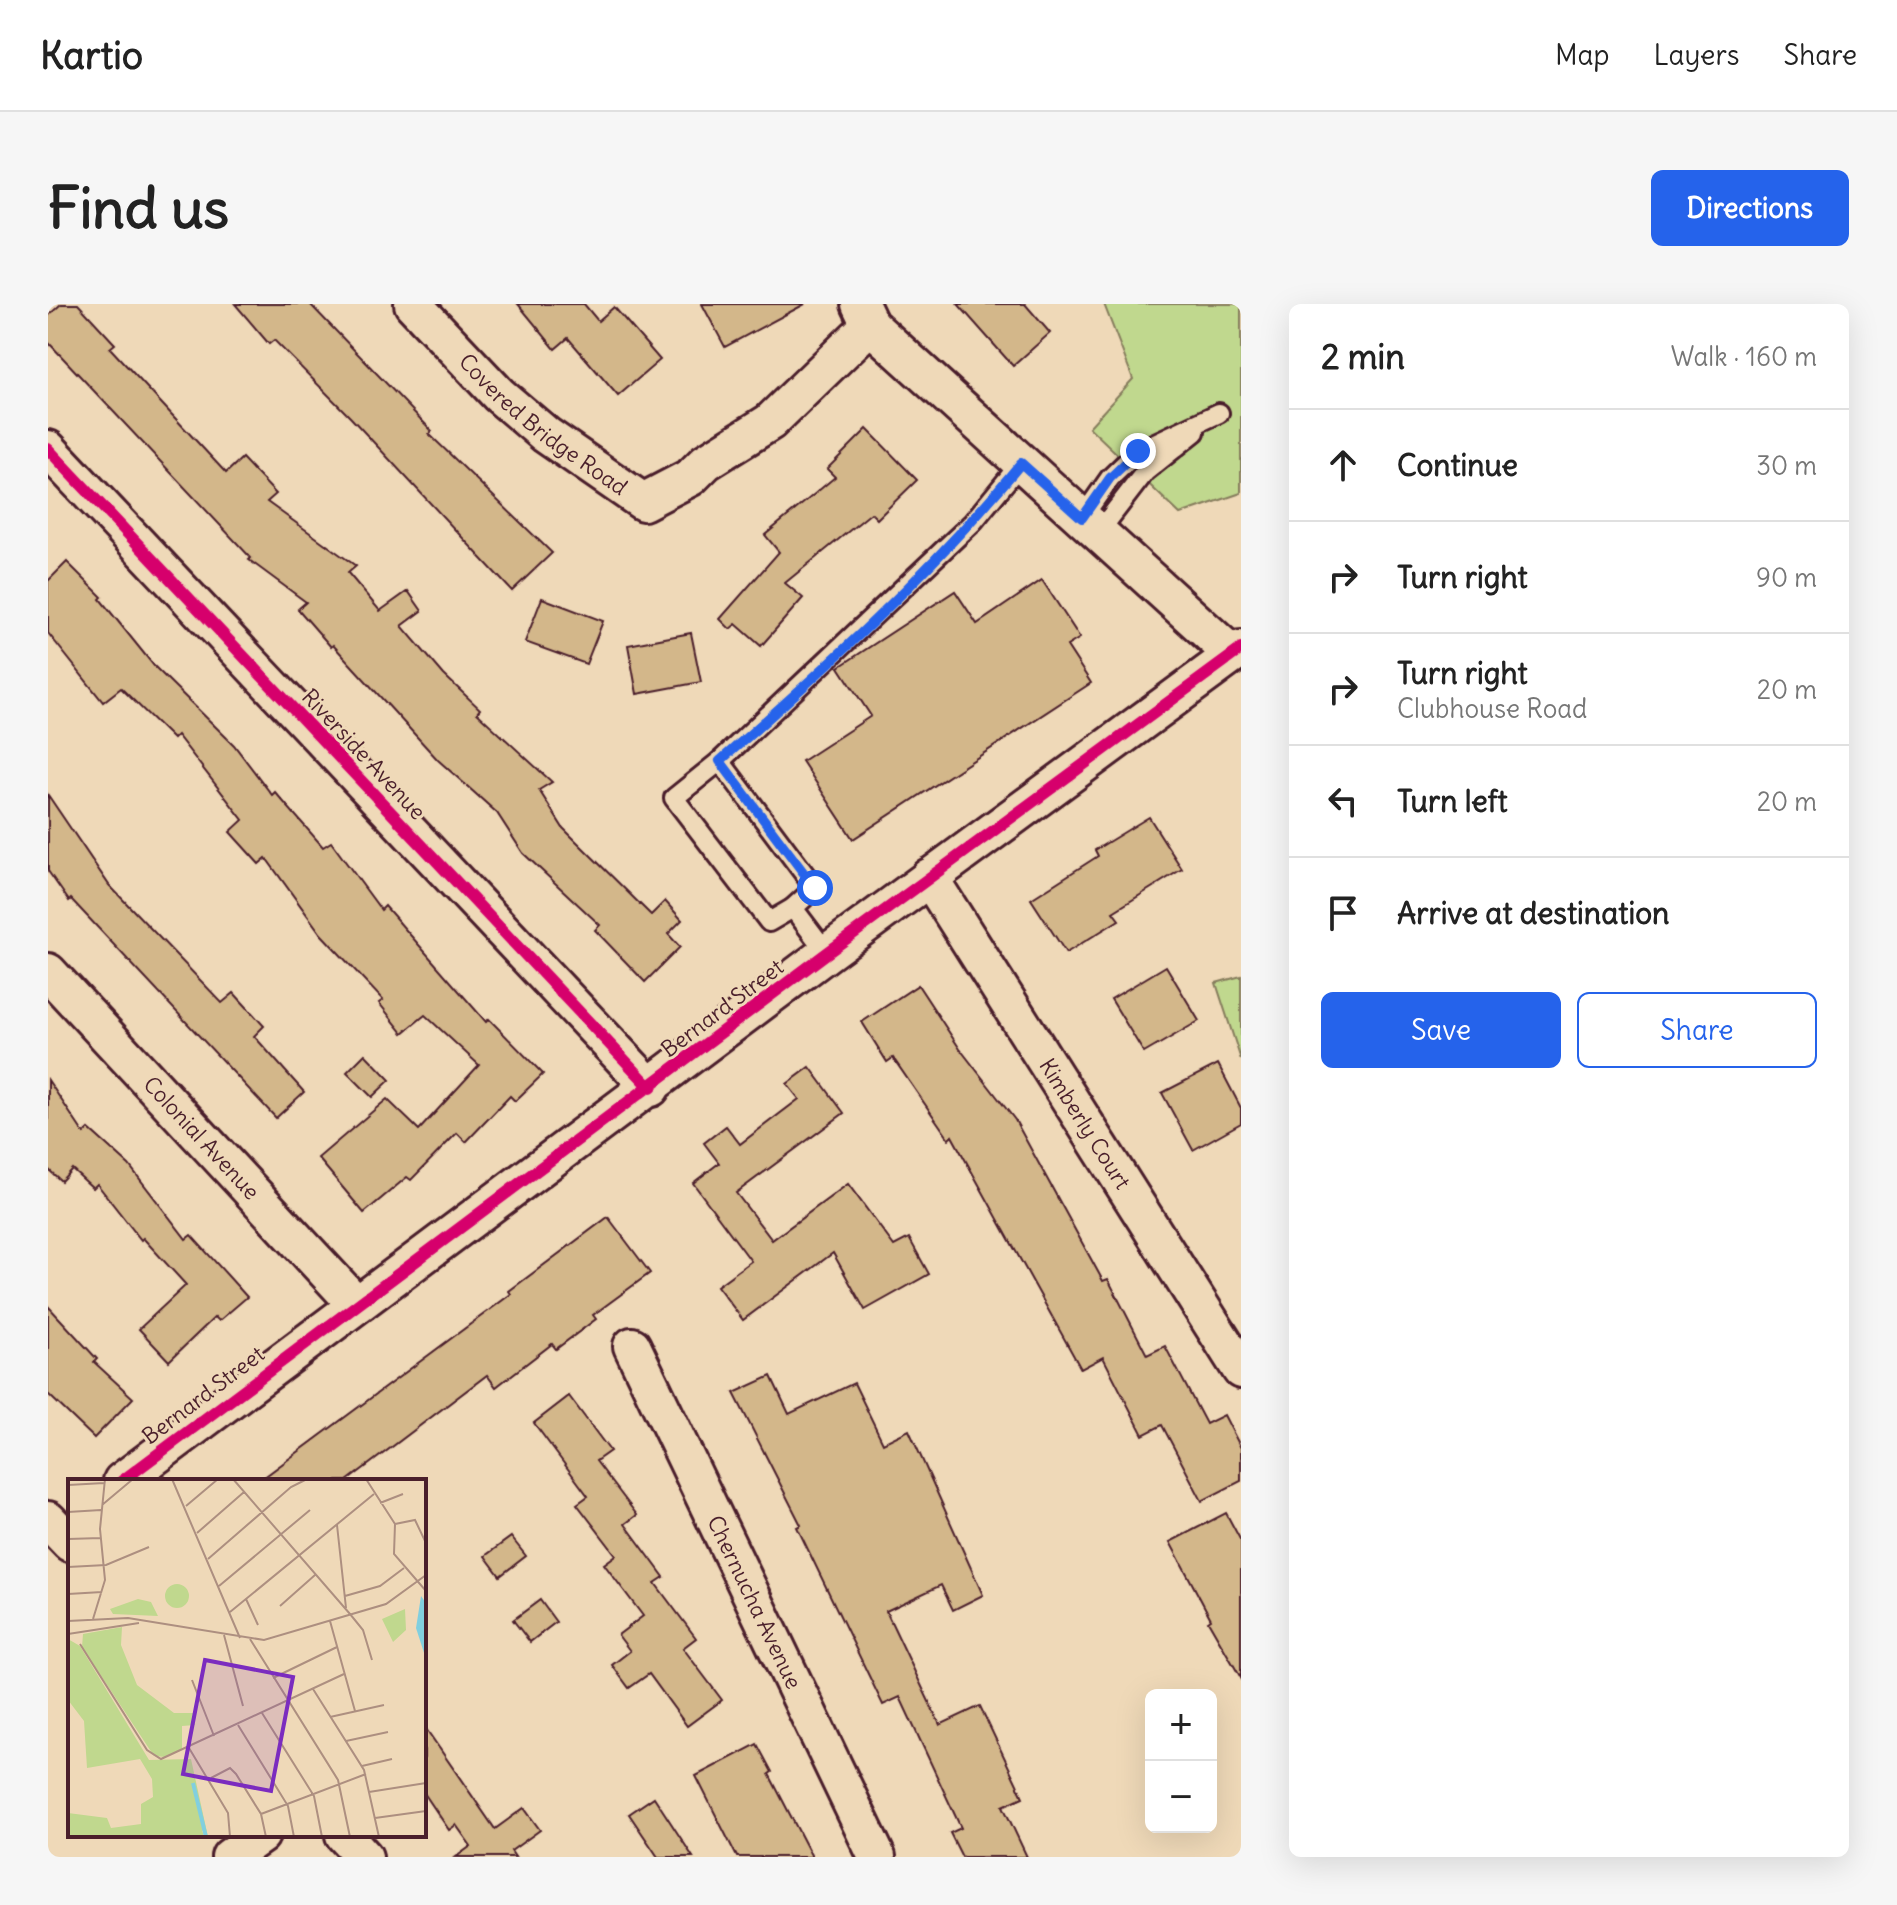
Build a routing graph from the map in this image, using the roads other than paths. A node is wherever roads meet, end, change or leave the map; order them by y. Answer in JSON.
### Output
{"nodes":[{"id":1,"x":413,"y":304,"type":"edge"},
{"id":2,"x":865,"y":315,"type":"edge"},
{"id":3,"x":48,"y":449,"type":"edge"},
{"id":4,"x":1021,"y":463,"type":"junction"},
{"id":5,"x":1090,"y":525,"type":"junction"},
{"id":6,"x":1237,"y":652,"type":"edge"},
{"id":7,"x":720,"y":761,"type":"junction"},
{"id":8,"x":929,"y":877,"type":"junction"},
{"id":9,"x":793,"y":908,"type":"junction"},
{"id":10,"x":827,"y":953,"type":"junction"},
{"id":11,"x":48,"y":972,"type":"edge"},
{"id":12,"x":651,"y":1088,"type":"junction"},
{"id":13,"x":356,"y":1304,"type":"junction"},
{"id":14,"x":632,"y":1346,"type":"dead end"},
{"id":15,"x":1241,"y":1370,"type":"edge"},
{"id":16,"x":125,"y":1479,"type":"edge"},
{"id":17,"x":258,"y":1837,"type":"edge"},
{"id":18,"x":346,"y":1837,"type":"edge"},
{"id":19,"x":230,"y":1857,"type":"edge"},
{"id":20,"x":364,"y":1857,"type":"edge"},
{"id":21,"x":877,"y":1857,"type":"edge"}],
"edges":[{"from":1,"to":2,"type":"street","name":"Covered Bridge Road"},
{"from":2,"to":4,"type":"street"},
{"from":3,"to":12,"type":"street","name":"Riverside Avenue"},
{"from":4,"to":5,"type":"street"},
{"from":4,"to":7,"type":"lane"},
{"from":5,"to":5,"type":"lane"},
{"from":5,"to":6,"type":"street"},
{"from":6,"to":8,"type":"street","name":"Bernard Street"},
{"from":7,"to":9,"type":"lane"},
{"from":7,"to":9,"type":"lane"},
{"from":8,"to":10,"type":"street","name":"Bernard Street"},
{"from":8,"to":15,"type":"street","name":"Kimberly Court"},
{"from":9,"to":10,"type":"lane"},
{"from":10,"to":12,"type":"street","name":"Bernard Street"},
{"from":11,"to":13,"type":"street","name":"Colonial Avenue"},
{"from":12,"to":13,"type":"street","name":"Bernard Street"},
{"from":13,"to":16,"type":"street","name":"Bernard Street"},
{"from":14,"to":21,"type":"street","name":"Chernucha Avenue"},
{"from":17,"to":19,"type":"street"},
{"from":18,"to":20,"type":"street"}]}
